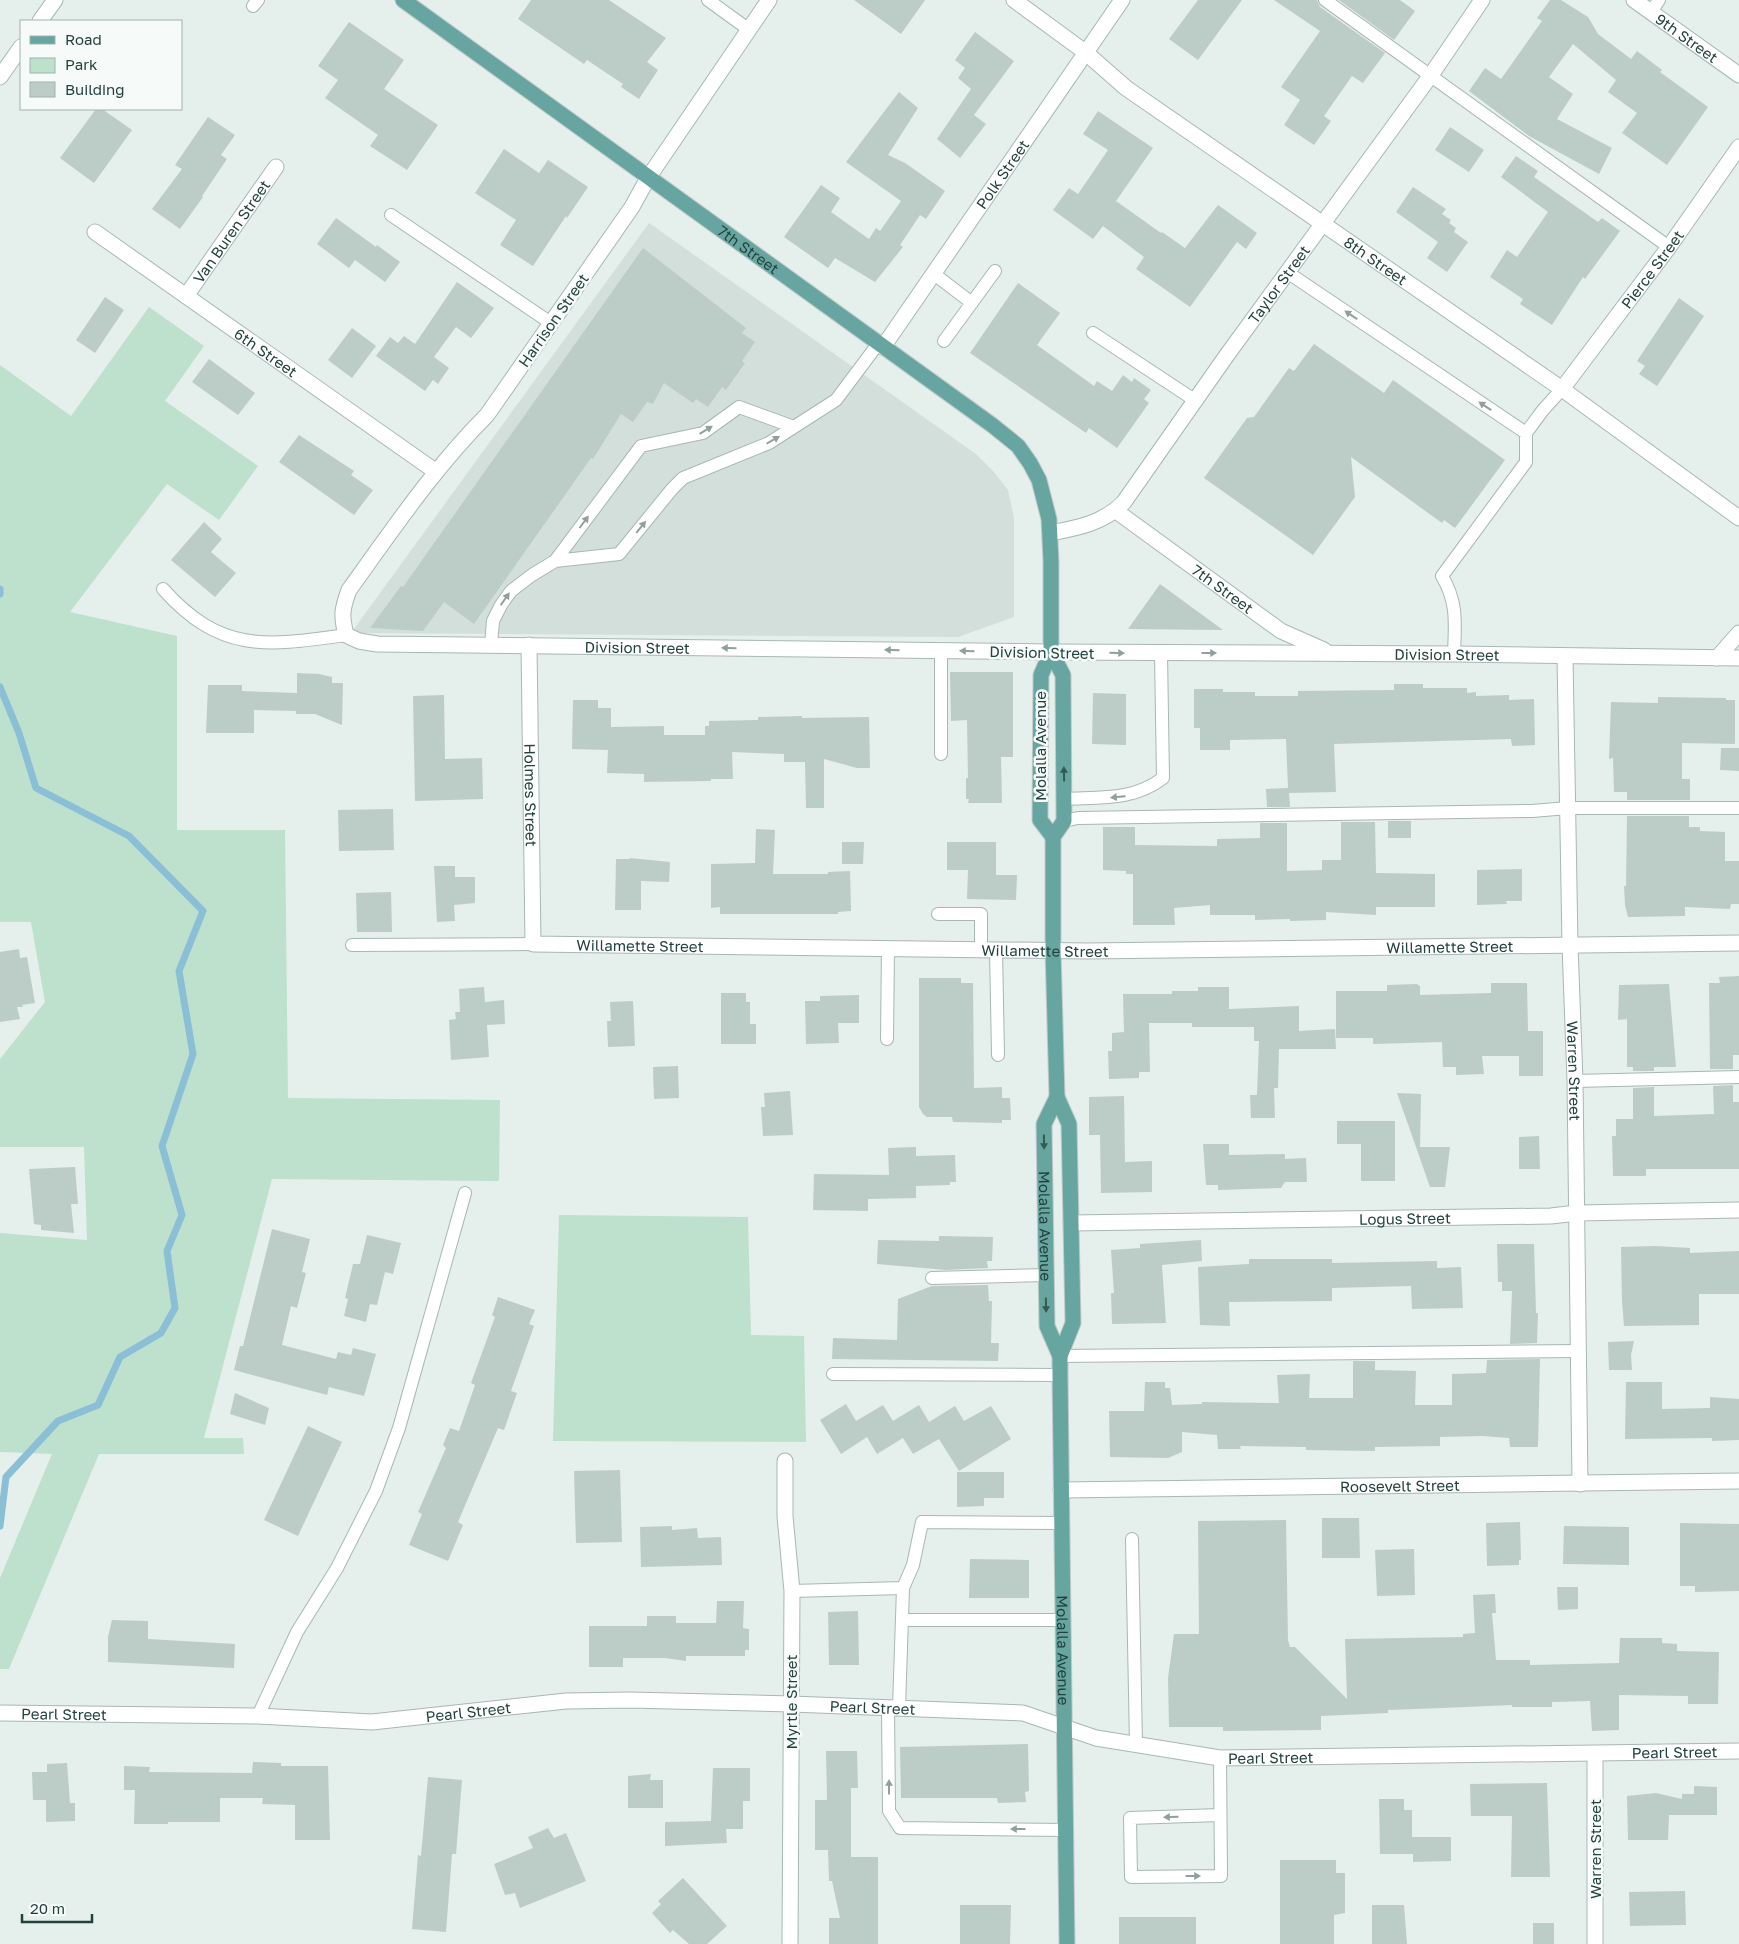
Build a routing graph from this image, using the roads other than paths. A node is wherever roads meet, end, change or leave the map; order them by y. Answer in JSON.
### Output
{"nodes":[{"id":1,"x":55,"y":0,"type":"edge"},
{"id":2,"x":708,"y":0,"type":"edge"},
{"id":3,"x":769,"y":0,"type":"edge"},
{"id":4,"x":1014,"y":0,"type":"edge"},
{"id":5,"x":1122,"y":0,"type":"edge"},
{"id":6,"x":1325,"y":0,"type":"edge"},
{"id":7,"x":1482,"y":0,"type":"edge"},
{"id":8,"x":1634,"y":0,"type":"edge"},
{"id":9,"x":406,"y":1,"type":"edge"},
{"id":10,"x":1655,"y":6,"type":"edge"},
{"id":11,"x":41,"y":20,"type":"edge"},
{"id":12,"x":748,"y":29,"type":"junction"},
{"id":13,"x":20,"y":48,"type":"edge"},
{"id":14,"x":1085,"y":52,"type":"junction"},
{"id":15,"x":1431,"y":75,"type":"junction"},
{"id":16,"x":1739,"y":75,"type":"edge"},
{"id":17,"x":0,"y":77,"type":"edge"},
{"id":18,"x":1739,"y":146,"type":"edge"},
{"id":19,"x":276,"y":167,"type":"dead end"},
{"id":20,"x":648,"y":178,"type":"junction"},
{"id":21,"x":391,"y":215,"type":"dead end"},
{"id":22,"x":1323,"y":223,"type":"junction"},
{"id":23,"x":96,"y":232,"type":"dead end"},
{"id":24,"x":1669,"y":247,"type":"junction"},
{"id":25,"x":995,"y":271,"type":"dead end"},
{"id":26,"x":1287,"y":272,"type":"junction"},
{"id":27,"x":934,"y":274,"type":"junction"},
{"id":28,"x":186,"y":296,"type":"junction"},
{"id":29,"x":972,"y":303,"type":"junction"},
{"id":30,"x":551,"y":323,"type":"junction"},
{"id":31,"x":1093,"y":333,"type":"dead end"},
{"id":32,"x":944,"y":341,"type":"dead end"},
{"id":33,"x":881,"y":346,"type":"junction"},
{"id":34,"x":1562,"y":389,"type":"junction"},
{"id":35,"x":1196,"y":401,"type":"junction"},
{"id":36,"x":794,"y":428,"type":"junction"},
{"id":37,"x":1526,"y":433,"type":"junction"},
{"id":38,"x":435,"y":471,"type":"junction"},
{"id":39,"x":1116,"y":511,"type":"junction"},
{"id":40,"x":1739,"y":518,"type":"edge"},
{"id":41,"x":1050,"y":533,"type":"junction"},
{"id":42,"x":555,"y":560,"type":"junction"},
{"id":43,"x":163,"y":589,"type":"dead end"},
{"id":44,"x":1739,"y":633,"type":"edge"},
{"id":45,"x":346,"y":635,"type":"junction"},
{"id":46,"x":491,"y":644,"type":"junction"},
{"id":47,"x":529,"y":645,"type":"junction"},
{"id":48,"x":941,"y":651,"type":"junction"},
{"id":49,"x":1051,"y":652,"type":"junction"},
{"id":50,"x":1161,"y":653,"type":"junction"},
{"id":51,"x":1337,"y":654,"type":"junction"},
{"id":52,"x":1454,"y":654,"type":"junction"},
{"id":53,"x":1565,"y":657,"type":"junction"},
{"id":54,"x":1717,"y":658,"type":"junction"},
{"id":55,"x":1739,"y":658,"type":"edge"},
{"id":56,"x":941,"y":754,"type":"dead end"},
{"id":57,"x":1065,"y":800,"type":"junction"},
{"id":58,"x":1568,"y":808,"type":"junction"},
{"id":59,"x":1739,"y":808,"type":"edge"},
{"id":60,"x":1064,"y":821,"type":"junction"},
{"id":61,"x":1053,"y":837,"type":"junction"},
{"id":62,"x":938,"y":914,"type":"dead end"},
{"id":63,"x":1739,"y":943,"type":"edge"},
{"id":64,"x":533,"y":944,"type":"junction"},
{"id":65,"x":352,"y":945,"type":"dead end"},
{"id":66,"x":1570,"y":945,"type":"junction"},
{"id":67,"x":888,"y":948,"type":"junction"},
{"id":68,"x":989,"y":949,"type":"junction"},
{"id":69,"x":1053,"y":950,"type":"junction"},
{"id":70,"x":887,"y":1039,"type":"dead end"},
{"id":71,"x":998,"y":1055,"type":"dead end"},
{"id":72,"x":1739,"y":1077,"type":"edge"},
{"id":73,"x":1575,"y":1081,"type":"junction"},
{"id":74,"x":1058,"y":1097,"type":"junction"},
{"id":75,"x":465,"y":1193,"type":"dead end"},
{"id":76,"x":1739,"y":1210,"type":"edge"},
{"id":77,"x":1577,"y":1213,"type":"junction"},
{"id":78,"x":1071,"y":1223,"type":"junction"},
{"id":79,"x":1046,"y":1275,"type":"junction"},
{"id":80,"x":932,"y":1278,"type":"dead end"},
{"id":81,"x":1578,"y":1351,"type":"junction"},
{"id":82,"x":1060,"y":1356,"type":"junction"},
{"id":83,"x":833,"y":1374,"type":"dead end"},
{"id":84,"x":1060,"y":1375,"type":"junction"},
{"id":85,"x":785,"y":1461,"type":"dead end"},
{"id":86,"x":1739,"y":1481,"type":"edge"},
{"id":87,"x":1580,"y":1484,"type":"junction"},
{"id":88,"x":1061,"y":1490,"type":"junction"},
{"id":89,"x":1062,"y":1523,"type":"junction"},
{"id":90,"x":1132,"y":1539,"type":"dead end"},
{"id":91,"x":903,"y":1588,"type":"junction"},
{"id":92,"x":792,"y":1590,"type":"junction"},
{"id":93,"x":902,"y":1620,"type":"junction"},
{"id":94,"x":1063,"y":1620,"type":"junction"},
{"id":95,"x":791,"y":1704,"type":"junction"},
{"id":96,"x":894,"y":1707,"type":"junction"},
{"id":97,"x":0,"y":1713,"type":"edge"},
{"id":98,"x":258,"y":1716,"type":"junction"},
{"id":99,"x":1066,"y":1728,"type":"junction"},
{"id":100,"x":1136,"y":1745,"type":"junction"},
{"id":101,"x":1739,"y":1751,"type":"edge"},
{"id":102,"x":1595,"y":1754,"type":"junction"},
{"id":103,"x":1220,"y":1758,"type":"junction"},
{"id":104,"x":1220,"y":1815,"type":"junction"},
{"id":105,"x":1067,"y":1830,"type":"junction"},
{"id":106,"x":790,"y":1944,"type":"edge"},
{"id":107,"x":1067,"y":1944,"type":"edge"},
{"id":108,"x":1595,"y":1944,"type":"edge"}],
"edges":[{"from":1,"to":11,"type":"street"},
{"from":2,"to":12,"type":"lane"},
{"from":3,"to":12,"type":"street","name":"Harrison Street"},
{"from":4,"to":14,"type":"street","name":"8th Street"},
{"from":5,"to":14,"type":"street","name":"Polk Street"},
{"from":6,"to":15,"type":"lane"},
{"from":7,"to":15,"type":"street","name":"Taylor Street"},
{"from":8,"to":10,"type":"street","name":"9th Street"},
{"from":9,"to":20,"type":"main road","name":"7th Street"},
{"from":10,"to":16,"type":"street","name":"9th Street"},
{"from":12,"to":20,"type":"street","name":"Harrison Street"},
{"from":13,"to":17,"type":"street"},
{"from":14,"to":22,"type":"street","name":"8th Street"},
{"from":14,"to":27,"type":"street","name":"Polk Street"},
{"from":15,"to":22,"type":"street","name":"Taylor Street"},
{"from":15,"to":24,"type":"lane"},
{"from":18,"to":24,"type":"street","name":"Pierce Street"},
{"from":19,"to":28,"type":"street","name":"Van Buren Street"},
{"from":20,"to":30,"type":"street","name":"Harrison Street"},
{"from":20,"to":33,"type":"main road","name":"7th Street"},
{"from":21,"to":30,"type":"lane"},
{"from":22,"to":26,"type":"street","name":"Taylor Street"},
{"from":22,"to":34,"type":"street","name":"8th Street"},
{"from":23,"to":28,"type":"street","name":"6th Street"},
{"from":24,"to":34,"type":"street","name":"Pierce Street"},
{"from":25,"to":29,"type":"lane"},
{"from":26,"to":35,"type":"street","name":"Taylor Street"},
{"from":37,"to":26,"type":"lane","one_way":true},
{"from":27,"to":29,"type":"lane"},
{"from":27,"to":33,"type":"street","name":"Polk Street"},
{"from":28,"to":38,"type":"street","name":"6th Street"},
{"from":29,"to":32,"type":"lane"},
{"from":30,"to":38,"type":"street","name":"Harrison Street"},
{"from":31,"to":35,"type":"lane"},
{"from":33,"to":36,"type":"lane"},
{"from":33,"to":41,"type":"main road","name":"7th Street"},
{"from":34,"to":37,"type":"lane"},
{"from":34,"to":40,"type":"street","name":"8th Street"},
{"from":35,"to":39,"type":"street","name":"Taylor Street"},
{"from":42,"to":36,"type":"lane","one_way":true},
{"from":42,"to":36,"type":"lane","one_way":true},
{"from":37,"to":52,"type":"lane"},
{"from":38,"to":45,"type":"street","name":"Harrison Street"},
{"from":39,"to":41,"type":"street","name":"Taylor Street"},
{"from":39,"to":51,"type":"street","name":"7th Street"},
{"from":41,"to":49,"type":"main road","name":"Molalla Avenue"},
{"from":46,"to":42,"type":"lane","one_way":true},
{"from":43,"to":45,"type":"lane"},
{"from":44,"to":54,"type":"street"},
{"from":45,"to":46,"type":"street","name":"Division Street"},
{"from":46,"to":47,"type":"street","name":"Division Street"},
{"from":48,"to":47,"type":"street","name":"Division Street","one_way":true},
{"from":47,"to":64,"type":"street","name":"Holmes Street"},
{"from":49,"to":48,"type":"street","name":"Division Street","one_way":true},
{"from":48,"to":56,"type":"lane"},
{"from":49,"to":50,"type":"street","name":"Division Street","one_way":true},
{"from":57,"to":49,"type":"main road","name":"Molalla Avenue","one_way":true},
{"from":49,"to":61,"type":"main road","name":"Molalla Avenue"},
{"from":50,"to":51,"type":"street","name":"Division Street","one_way":true},
{"from":50,"to":57,"type":"lane","one_way":true},
{"from":51,"to":52,"type":"street","name":"Division Street"},
{"from":52,"to":53,"type":"street","name":"Division Street"},
{"from":53,"to":54,"type":"street","name":"Division Street"},
{"from":53,"to":58,"type":"street","name":"Warren Street"},
{"from":54,"to":55,"type":"street","name":"Division Street"},
{"from":57,"to":60,"type":"main road","name":"Molalla Avenue"},
{"from":58,"to":59,"type":"lane"},
{"from":58,"to":60,"type":"lane"},
{"from":58,"to":66,"type":"street","name":"Warren Street"},
{"from":60,"to":61,"type":"main road"},
{"from":61,"to":69,"type":"main road","name":"Molalla Avenue"},
{"from":62,"to":68,"type":"lane"},
{"from":63,"to":66,"type":"street","name":"Willamette Street"},
{"from":64,"to":65,"type":"lane","name":"Willamette Street"},
{"from":64,"to":67,"type":"street","name":"Willamette Street"},
{"from":66,"to":69,"type":"street","name":"Willamette Street"},
{"from":66,"to":73,"type":"street","name":"Warren Street"},
{"from":67,"to":68,"type":"street","name":"Willamette Street"},
{"from":67,"to":70,"type":"lane"},
{"from":68,"to":69,"type":"street","name":"Willamette Street"},
{"from":68,"to":71,"type":"lane"},
{"from":69,"to":74,"type":"main road","name":"Molalla Avenue"},
{"from":72,"to":73,"type":"lane"},
{"from":73,"to":77,"type":"street","name":"Warren Street"},
{"from":74,"to":78,"type":"main road","name":"Molalla Avenue"},
{"from":74,"to":79,"type":"main road","name":"Molalla Avenue","one_way":true},
{"from":75,"to":98,"type":"lane"},
{"from":76,"to":77,"type":"street","name":"Logus Street"},
{"from":77,"to":78,"type":"street","name":"Logus Street"},
{"from":77,"to":81,"type":"street","name":"Warren Street"},
{"from":78,"to":82,"type":"main road","name":"Molalla Avenue"},
{"from":79,"to":80,"type":"lane"},
{"from":79,"to":82,"type":"main road","name":"Molalla Avenue","one_way":true},
{"from":81,"to":82,"type":"lane"},
{"from":81,"to":87,"type":"street","name":"Warren Street"},
{"from":82,"to":84,"type":"main road","name":"Molalla Avenue"},
{"from":83,"to":84,"type":"lane"},
{"from":84,"to":88,"type":"main road","name":"Molalla Avenue"},
{"from":85,"to":92,"type":"street","name":"Myrtle Street"},
{"from":86,"to":87,"type":"street","name":"Roosevelt Street"},
{"from":87,"to":88,"type":"street","name":"Roosevelt Street"},
{"from":88,"to":89,"type":"main road","name":"Molalla Avenue"},
{"from":89,"to":91,"type":"lane"},
{"from":89,"to":94,"type":"main road","name":"Molalla Avenue"},
{"from":90,"to":100,"type":"lane"},
{"from":91,"to":92,"type":"lane"},
{"from":91,"to":93,"type":"lane"},
{"from":92,"to":95,"type":"street","name":"Myrtle Street"},
{"from":93,"to":94,"type":"lane"},
{"from":93,"to":96,"type":"lane"},
{"from":94,"to":99,"type":"main road","name":"Molalla Avenue"},
{"from":95,"to":96,"type":"street","name":"Pearl Street"},
{"from":95,"to":98,"type":"street","name":"Pearl Street"},
{"from":95,"to":106,"type":"street","name":"Myrtle Street"},
{"from":96,"to":99,"type":"street","name":"Pearl Street"},
{"from":105,"to":96,"type":"lane","one_way":true},
{"from":97,"to":98,"type":"street","name":"Pearl Street"},
{"from":99,"to":100,"type":"street","name":"Pearl Street"},
{"from":99,"to":105,"type":"main road","name":"Molalla Avenue"},
{"from":100,"to":103,"type":"street","name":"Pearl Street"},
{"from":101,"to":102,"type":"street","name":"Pearl Street"},
{"from":102,"to":103,"type":"street","name":"Pearl Street"},
{"from":102,"to":108,"type":"street","name":"Warren Street"},
{"from":103,"to":104,"type":"lane"},
{"from":104,"to":104,"type":"lane","one_way":true},
{"from":105,"to":107,"type":"main road","name":"Molalla Avenue"}]}
